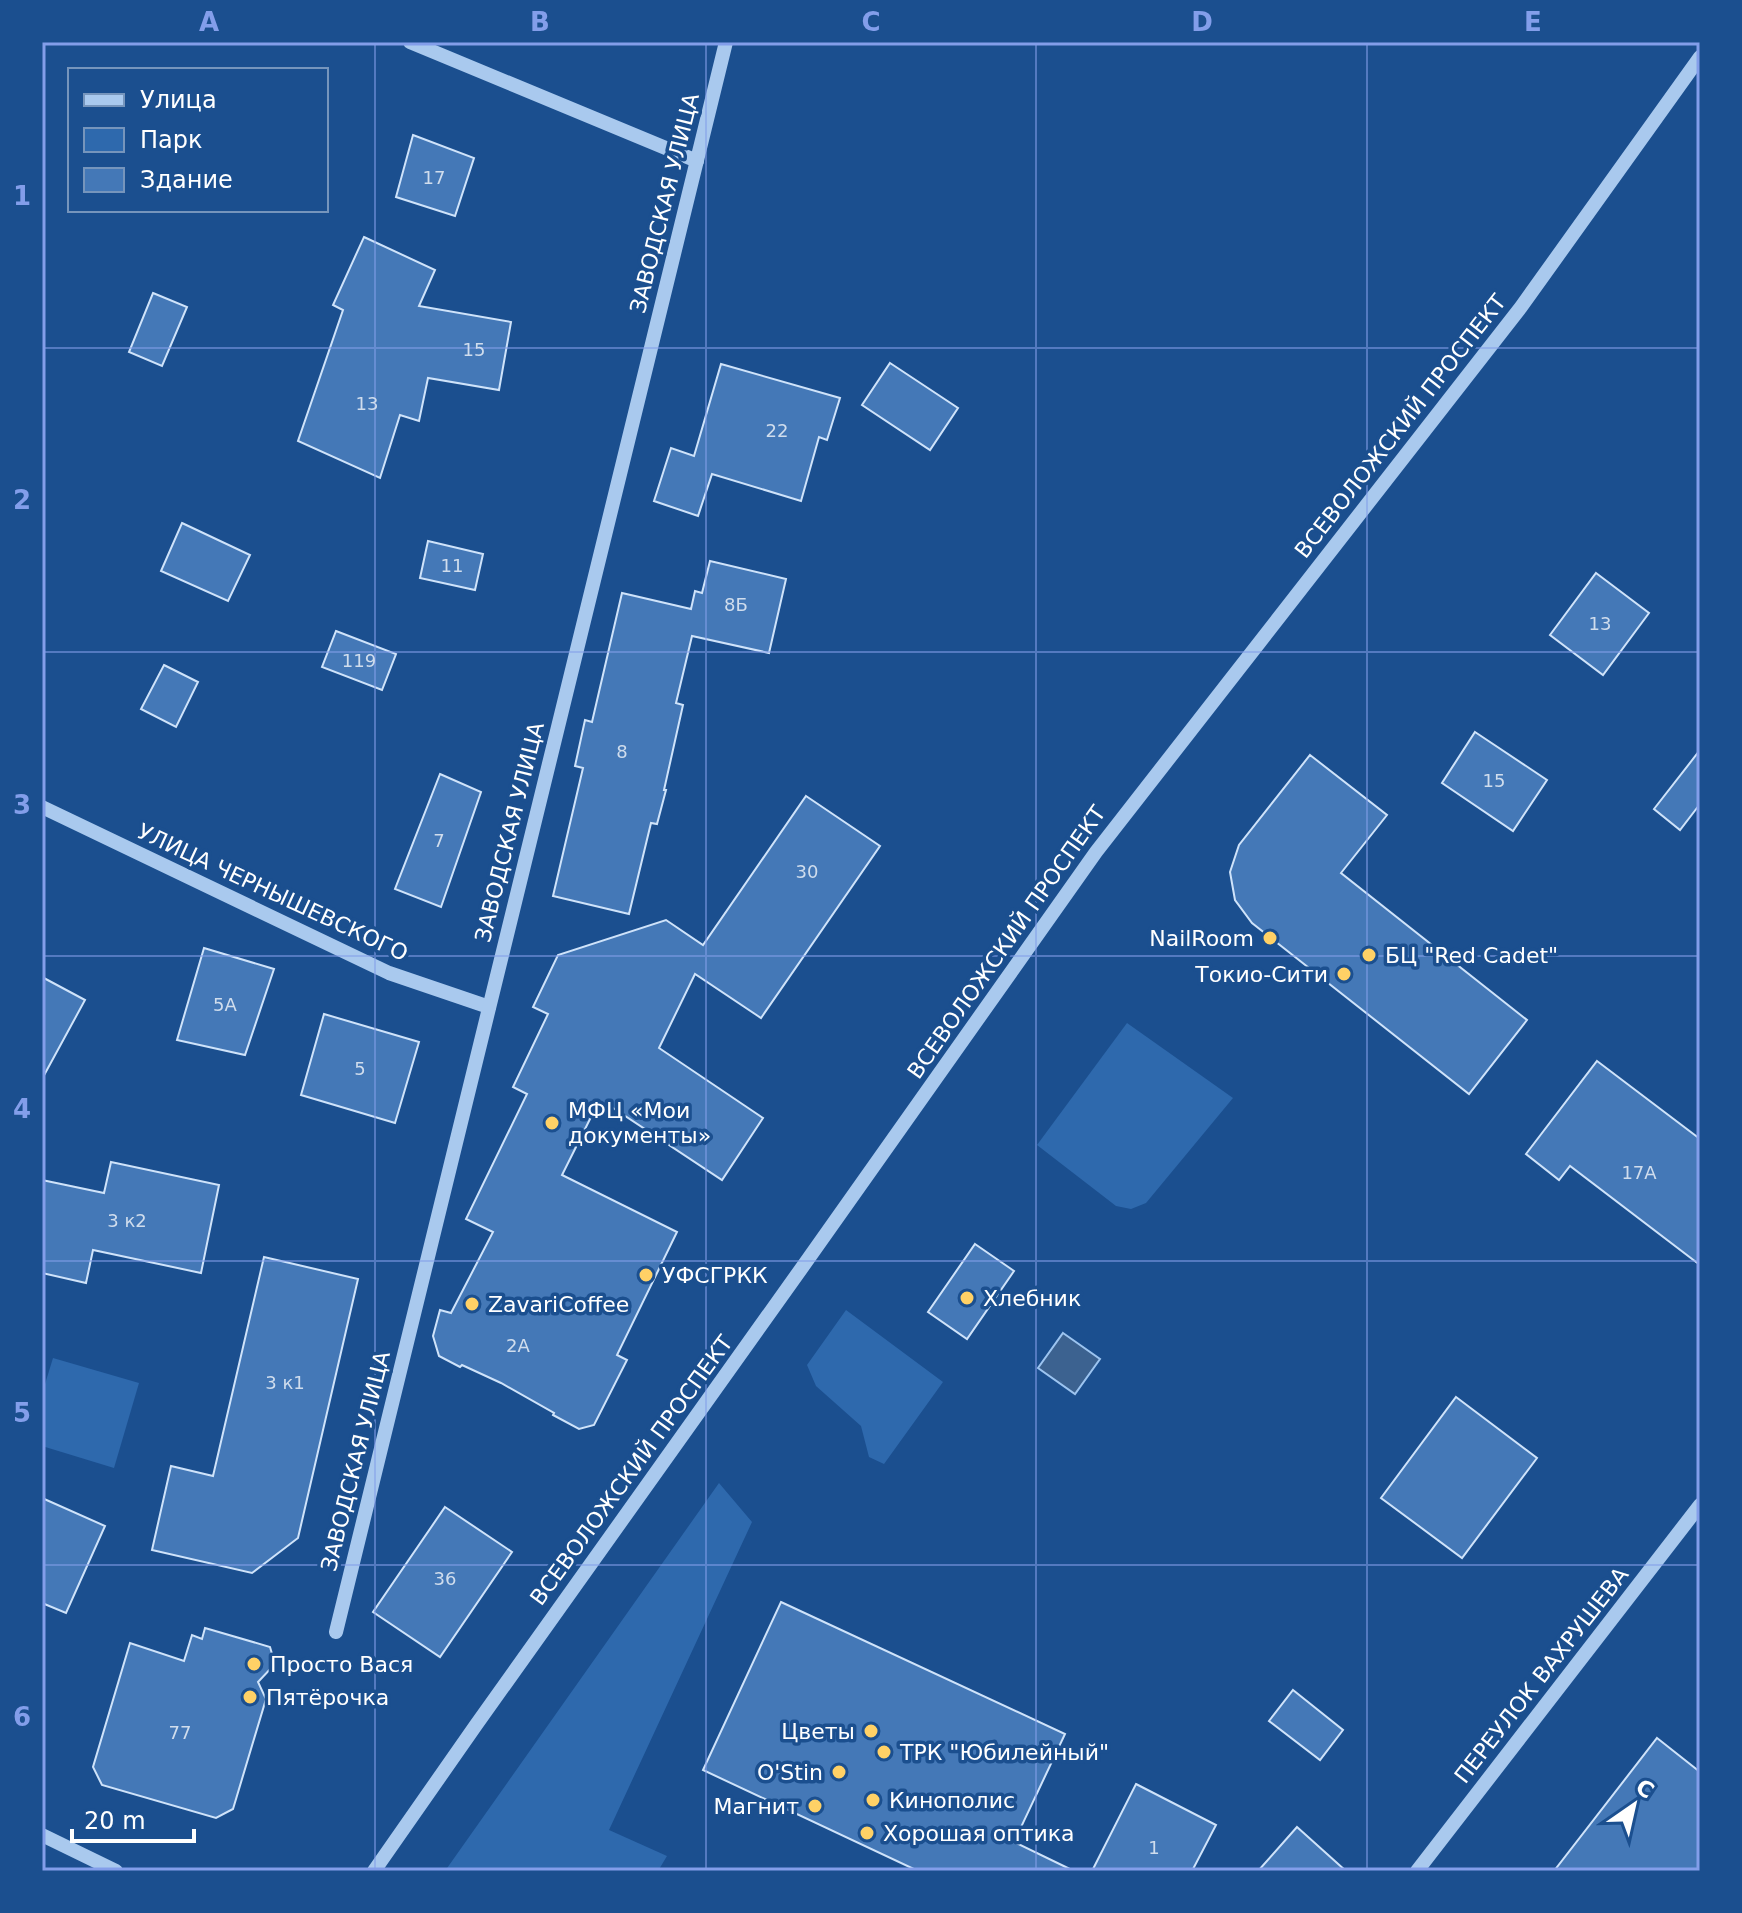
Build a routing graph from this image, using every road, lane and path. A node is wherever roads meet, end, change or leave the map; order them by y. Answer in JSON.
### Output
{"nodes":[{"id":1,"x":410,"y":42,"type":"edge"},
{"id":2,"x":726,"y":42,"type":"edge"},
{"id":3,"x":1700,"y":57,"type":"edge"},
{"id":4,"x":697,"y":161,"type":"junction"},
{"id":5,"x":42,"y":807,"type":"edge"},
{"id":6,"x":489,"y":1007,"type":"junction"},
{"id":7,"x":1700,"y":1505,"type":"edge"},
{"id":8,"x":336,"y":1632,"type":"dead end"},
{"id":9,"x":42,"y":1835,"type":"edge"},
{"id":10,"x":116,"y":1871,"type":"edge"},
{"id":11,"x":374,"y":1871,"type":"edge"},
{"id":12,"x":1417,"y":1871,"type":"edge"}],
"edges":[{"from":1,"to":4,"type":"street"},
{"from":2,"to":4,"type":"street","name":"ЗАВОДСКАЯ УЛИЦА"},
{"from":3,"to":11,"type":"street","name":"ВСЕВОЛОЖСКИЙ ПРОСПЕКТ"},
{"from":4,"to":6,"type":"street","name":"ЗАВОДСКАЯ УЛИЦА"},
{"from":5,"to":6,"type":"street","name":"УЛИЦА ЧЕРНЫШЕВСКОГО"},
{"from":6,"to":8,"type":"street","name":"ЗАВОДСКАЯ УЛИЦА"},
{"from":7,"to":12,"type":"street","name":"ПЕРЕУЛОК ВАХРУШЕВА"},
{"from":9,"to":10,"type":"street"}]}
